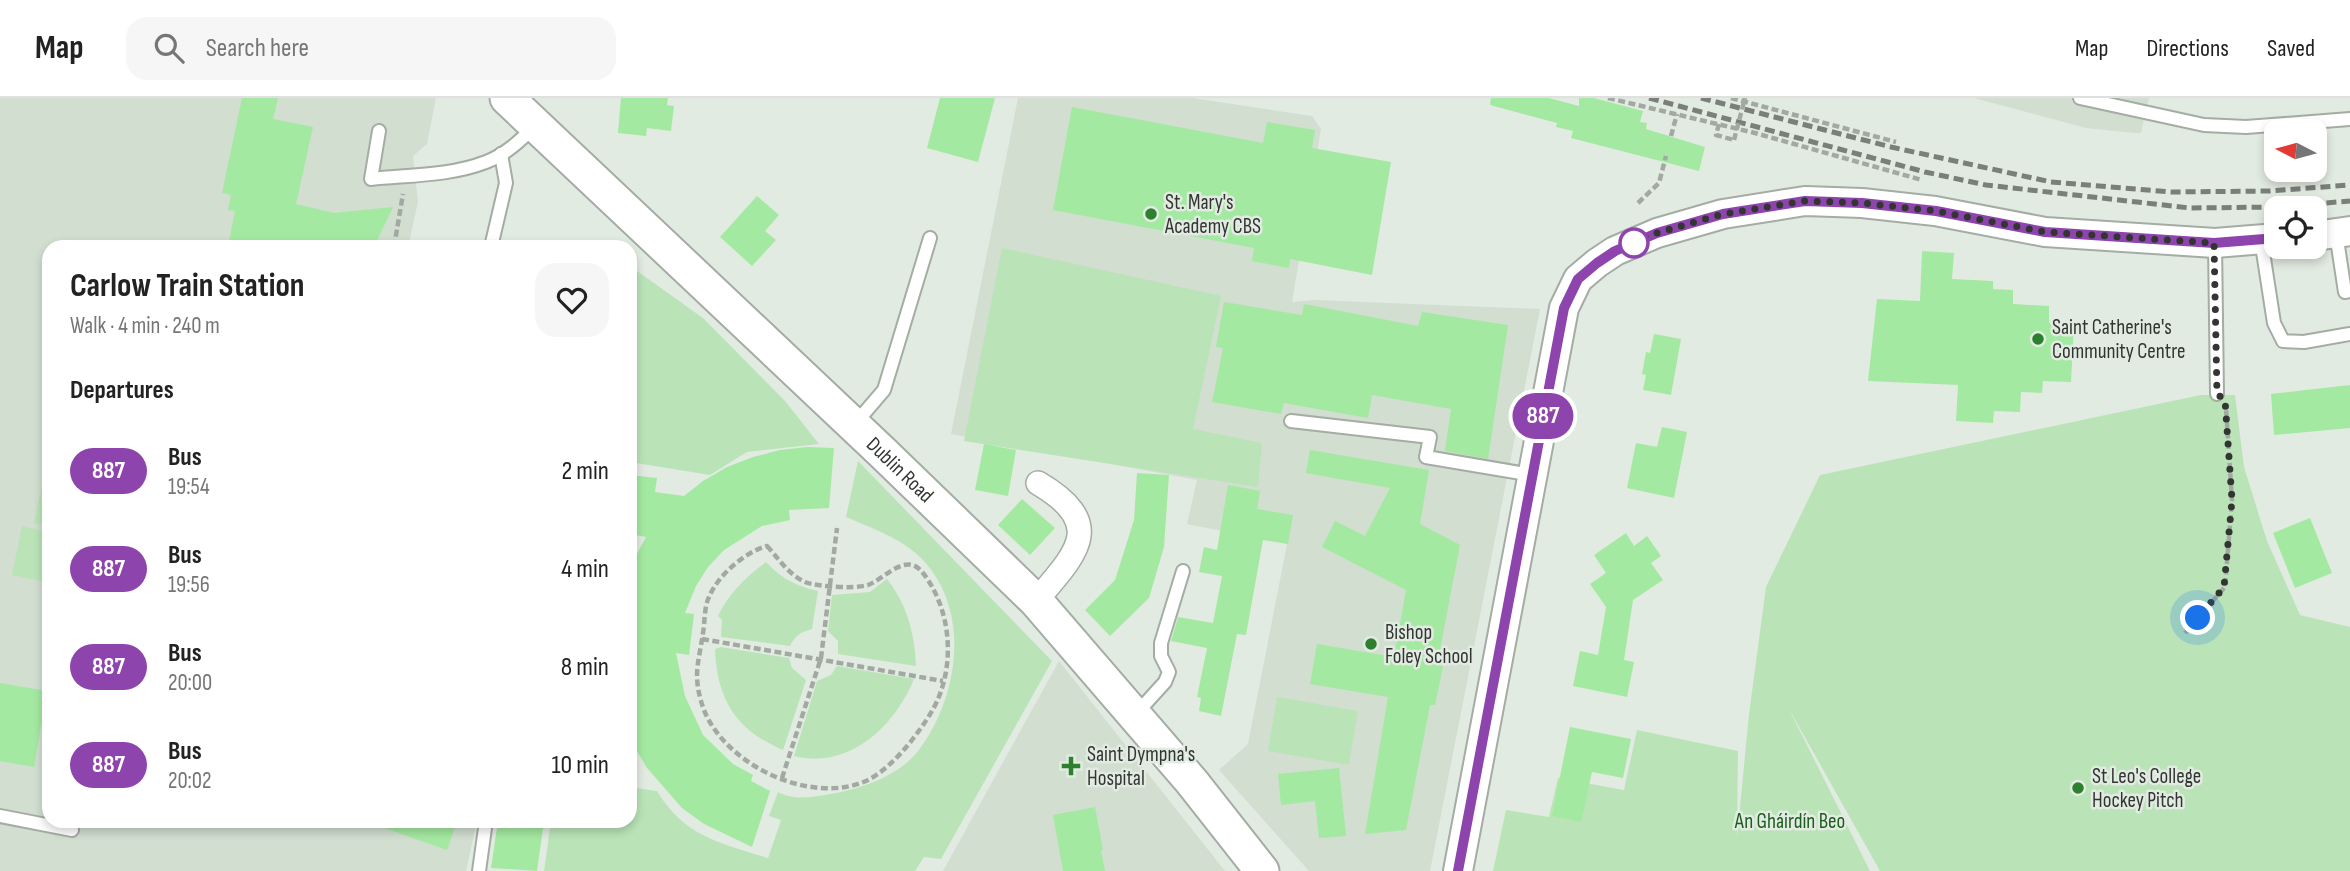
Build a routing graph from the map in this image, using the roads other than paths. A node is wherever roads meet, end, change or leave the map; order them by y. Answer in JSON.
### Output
{"nodes":[{"id":1,"x":2080,"y":98,"type":"edge"},
{"id":2,"x":522,"y":107,"type":"edge"},
{"id":3,"x":2350,"y":119,"type":"edge"},
{"id":4,"x":379,"y":131,"type":"dead end"},
{"id":5,"x":502,"y":154,"type":"junction"},
{"id":6,"x":2334,"y":233,"type":"edge"},
{"id":7,"x":930,"y":239,"type":"dead end"},
{"id":8,"x":2264,"y":239,"type":"edge"},
{"id":9,"x":493,"y":240,"type":"edge"},
{"id":10,"x":2214,"y":243,"type":"junction"},
{"id":11,"x":2270,"y":259,"type":"edge"},
{"id":12,"x":2350,"y":291,"type":"edge"},
{"id":13,"x":2350,"y":334,"type":"edge"},
{"id":14,"x":2217,"y":394,"type":"road end"},
{"id":15,"x":1291,"y":421,"type":"dead end"},
{"id":16,"x":853,"y":425,"type":"junction"},
{"id":17,"x":1532,"y":475,"type":"junction"},
{"id":18,"x":1038,"y":483,"type":"dead end"},
{"id":19,"x":1183,"y":571,"type":"dead end"},
{"id":20,"x":1035,"y":601,"type":"junction"},
{"id":21,"x":1134,"y":715,"type":"junction"},
{"id":22,"x":0,"y":816,"type":"edge"},
{"id":23,"x":42,"y":824,"type":"edge"},
{"id":24,"x":62,"y":828,"type":"edge"},
{"id":25,"x":485,"y":828,"type":"edge"},
{"id":26,"x":72,"y":830,"type":"dead end"},
{"id":27,"x":1252,"y":863,"type":"edge"},
{"id":28,"x":479,"y":871,"type":"edge"},
{"id":29,"x":1458,"y":871,"type":"edge"}],
"edges":[{"from":1,"to":3,"type":"lane"},
{"from":2,"to":5,"type":"lane"},
{"from":2,"to":16,"type":"main road","name":"Dublin Road"},
{"from":4,"to":5,"type":"lane"},
{"from":5,"to":9,"type":"lane"},
{"from":6,"to":12,"type":"lane"},
{"from":7,"to":16,"type":"lane"},
{"from":8,"to":10,"type":"street"},
{"from":10,"to":14,"type":"lane"},
{"from":10,"to":17,"type":"street"},
{"from":11,"to":13,"type":"lane"},
{"from":15,"to":17,"type":"lane"},
{"from":16,"to":20,"type":"main road","name":"Dublin Road"},
{"from":17,"to":29,"type":"street"},
{"from":18,"to":20,"type":"street"},
{"from":19,"to":21,"type":"lane"},
{"from":20,"to":21,"type":"main road","name":"Dublin Road"},
{"from":21,"to":27,"type":"main road","name":"Dublin Road"},
{"from":22,"to":23,"type":"lane"},
{"from":24,"to":26,"type":"lane"},
{"from":25,"to":28,"type":"lane"}]}
